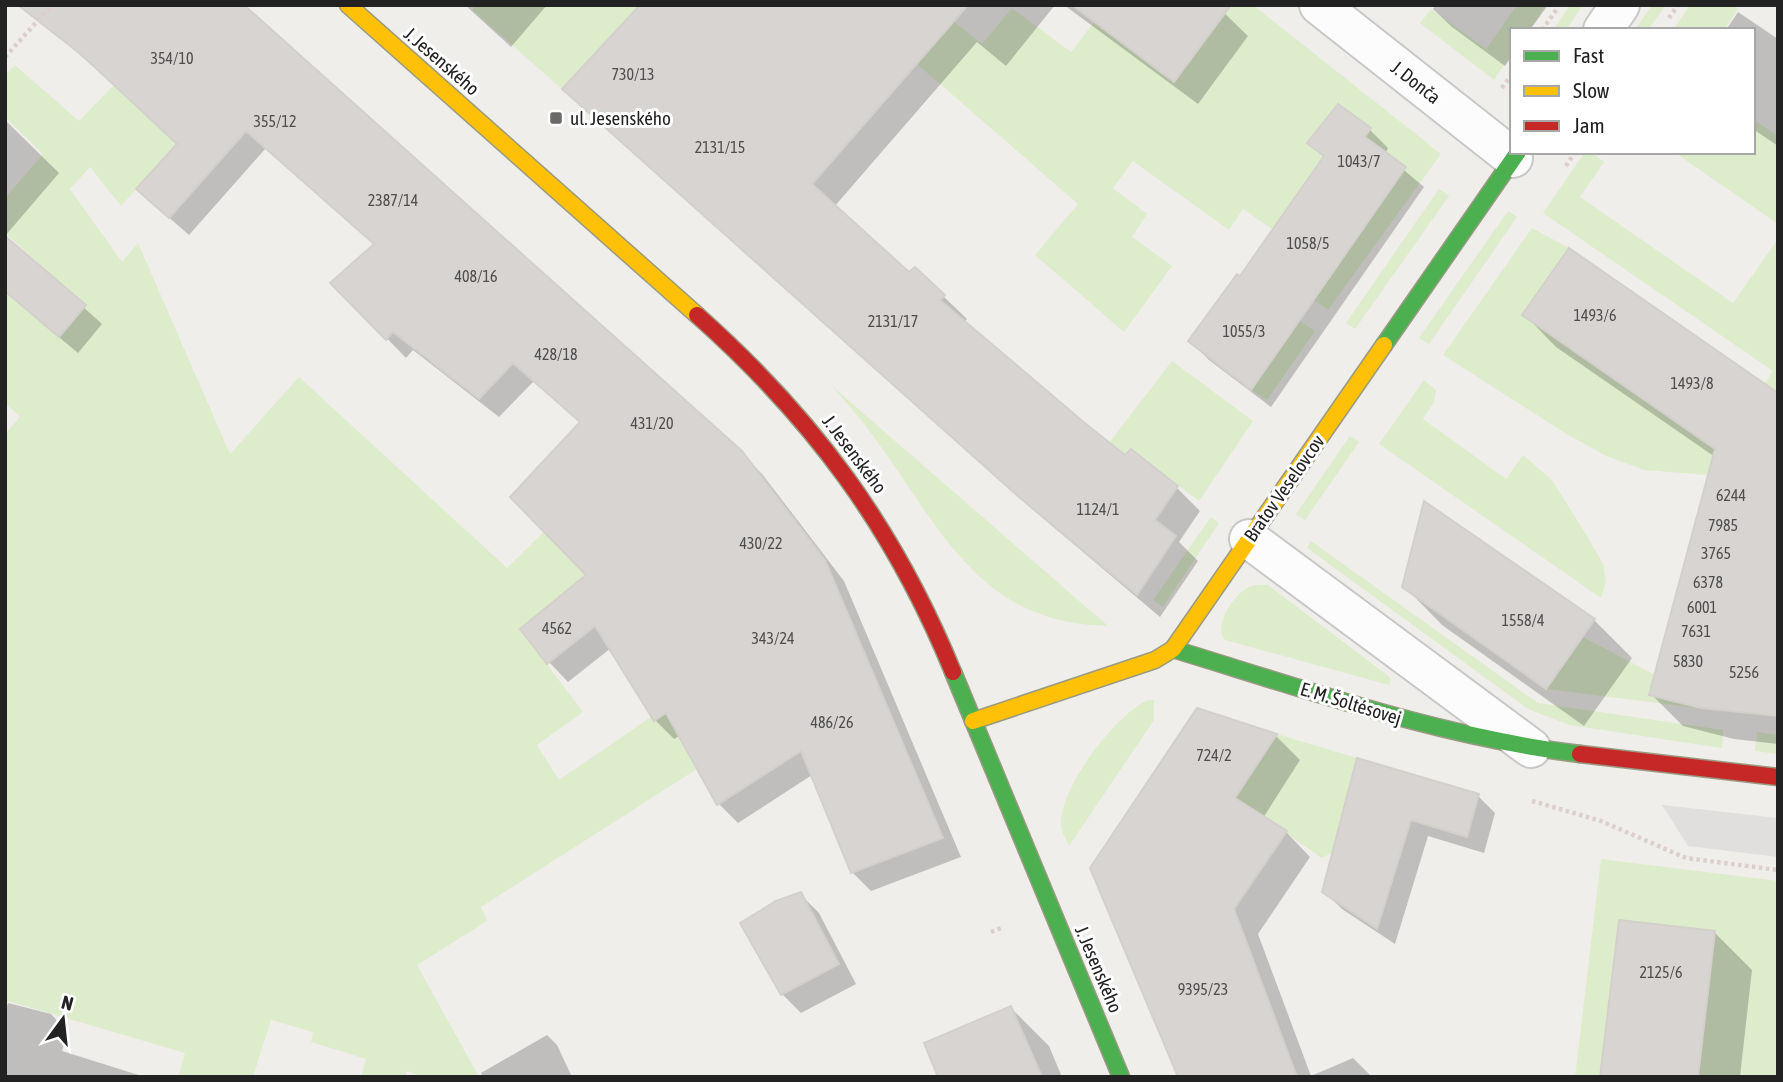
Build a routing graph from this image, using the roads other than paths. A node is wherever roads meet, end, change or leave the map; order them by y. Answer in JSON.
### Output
{"nodes":[{"id":1,"x":348,"y":5,"type":"edge"},
{"id":2,"x":1319,"y":5,"type":"edge"},
{"id":3,"x":1620,"y":5,"type":"edge"},
{"id":4,"x":1604,"y":28,"type":"edge"},
{"id":5,"x":1510,"y":150,"type":"edge"},
{"id":6,"x":1516,"y":155,"type":"edge"},
{"id":7,"x":1249,"y":539,"type":"junction"},
{"id":8,"x":1173,"y":649,"type":"junction"},
{"id":9,"x":973,"y":721,"type":"junction"},
{"id":10,"x":1531,"y":748,"type":"junction"},
{"id":11,"x":1778,"y":777,"type":"edge"},
{"id":12,"x":1121,"y":1077,"type":"edge"}],
"edges":[{"from":1,"to":9,"type":"street","name":"J. Jesenského"},
{"from":2,"to":5,"type":"street","name":"J. Donča"},
{"from":3,"to":4,"type":"street"},
{"from":6,"to":7,"type":"street","name":"Bratov Veselovcov"},
{"from":7,"to":8,"type":"street","name":"Bratov Veselovcov"},
{"from":7,"to":10,"type":"street","name":"E. M. Šoltésovej"},
{"from":8,"to":9,"type":"street","name":"Bratov Veselovcov"},
{"from":8,"to":10,"type":"street","name":"E. M. Šoltésovej"},
{"from":9,"to":12,"type":"street","name":"J. Jesenského"},
{"from":10,"to":11,"type":"street","name":"E. M. Šoltésovej"}]}
